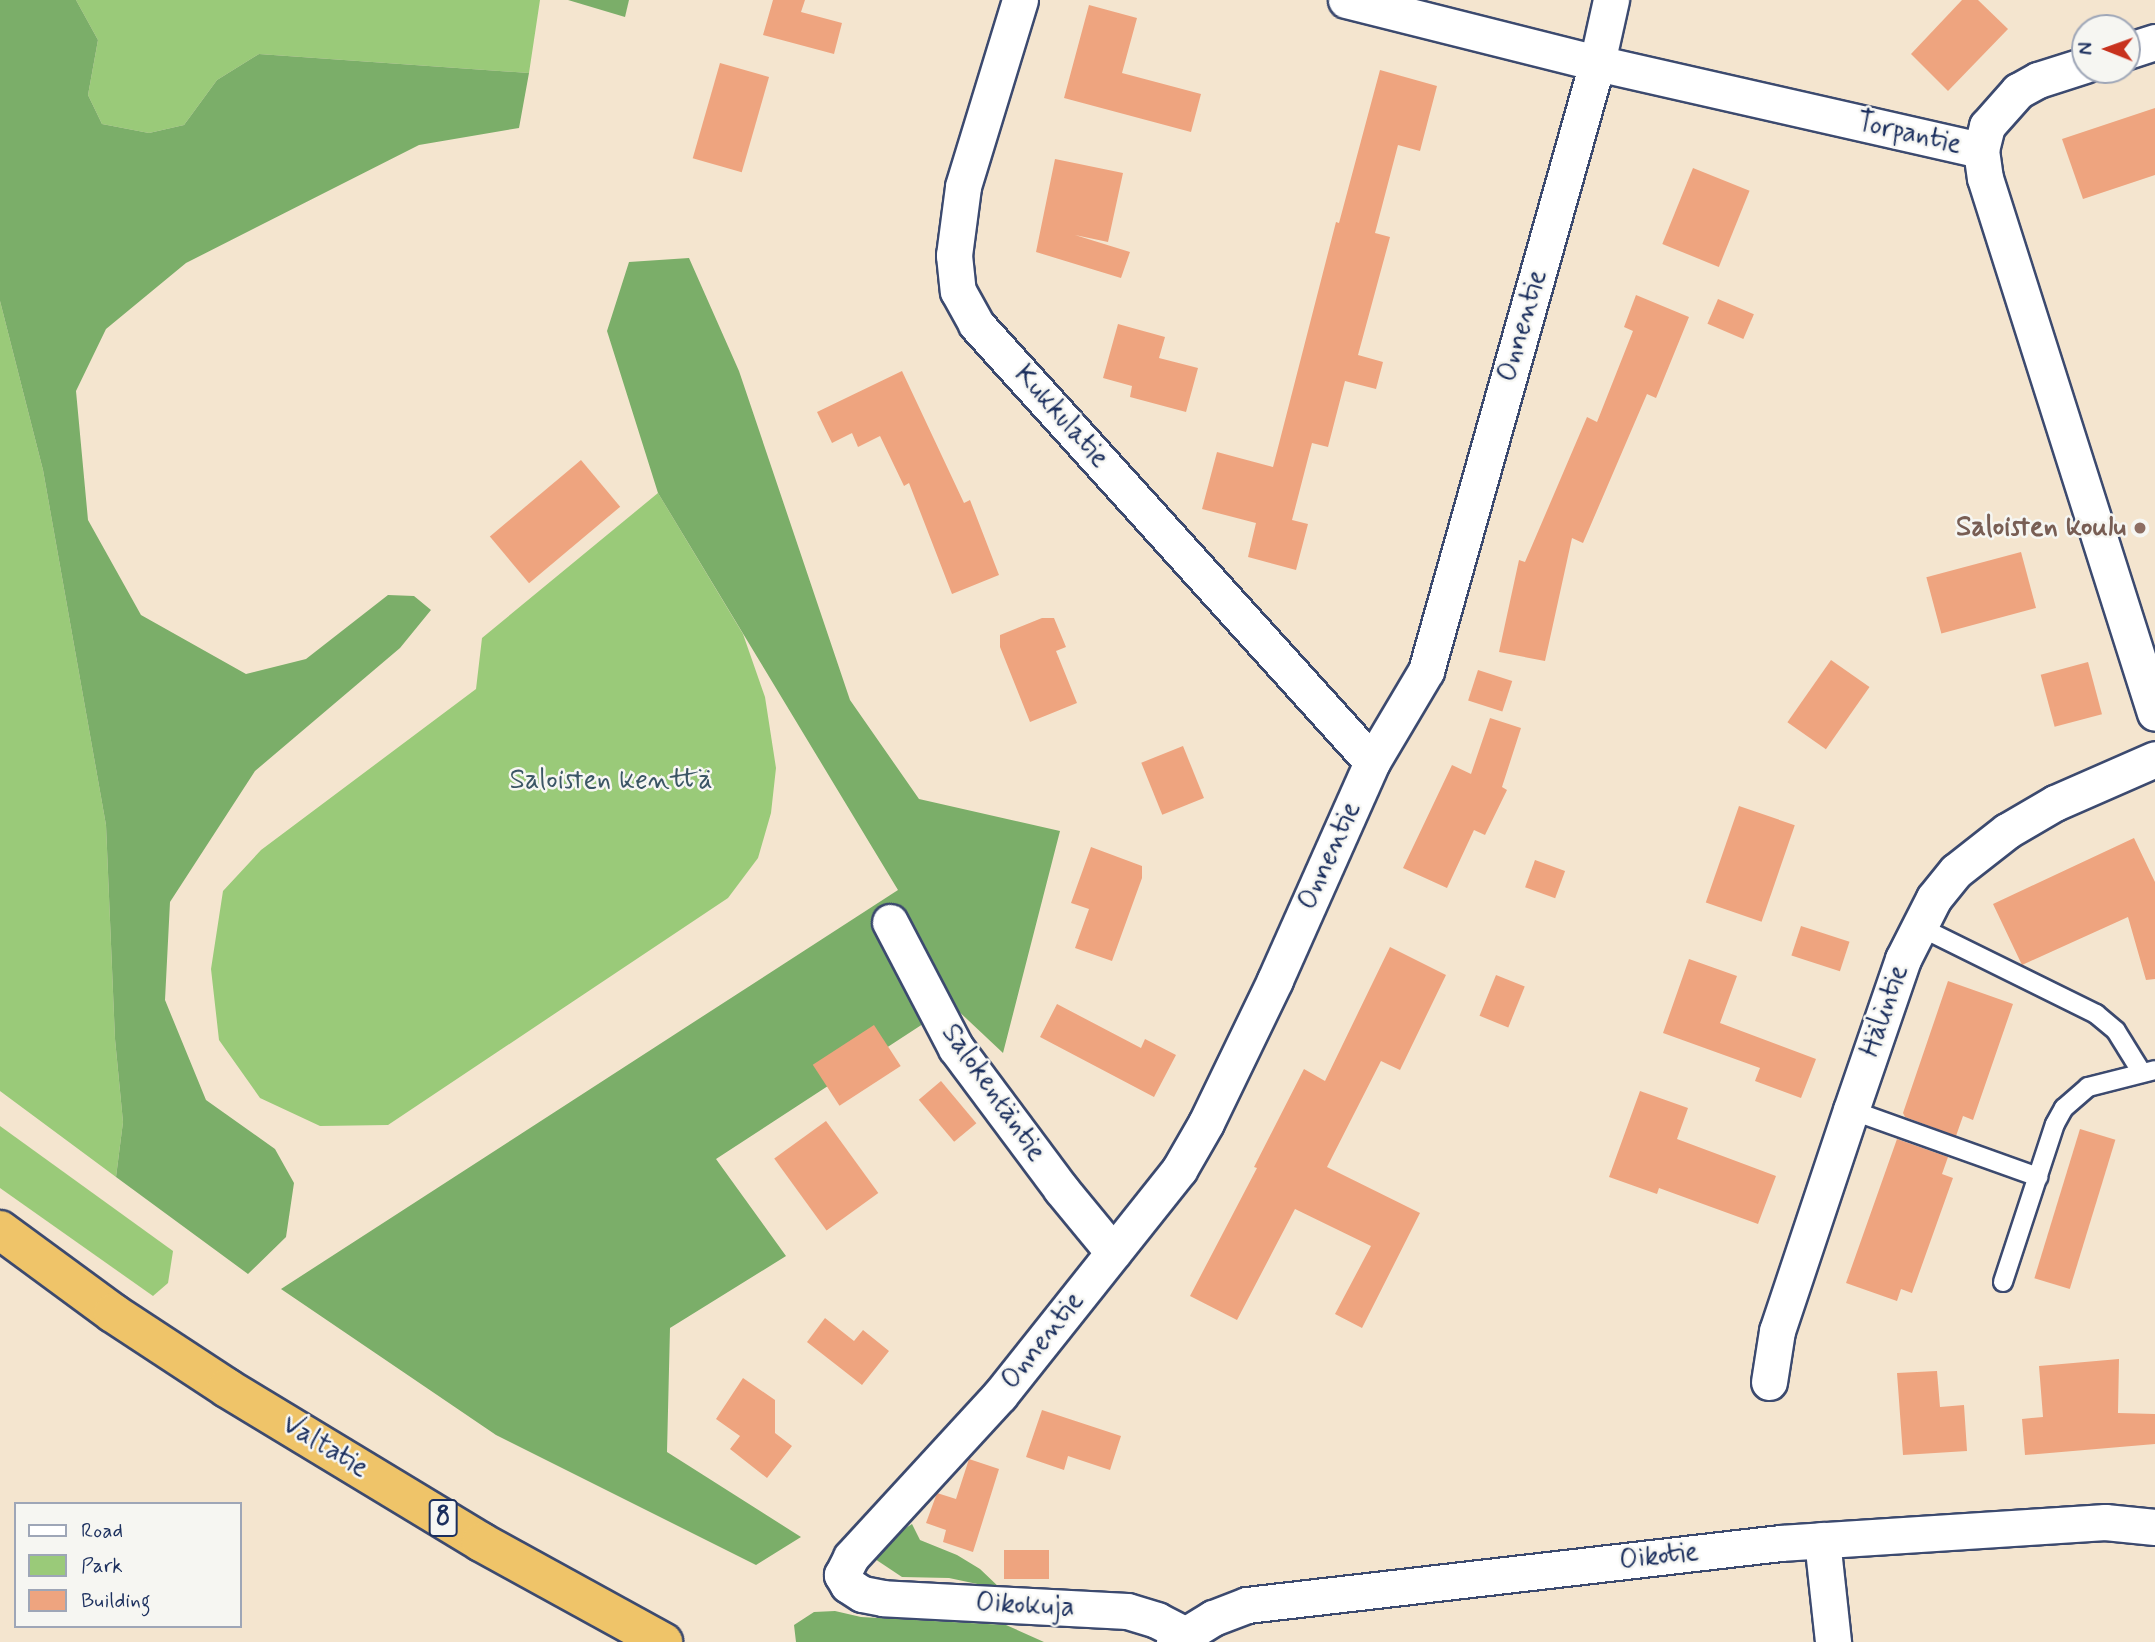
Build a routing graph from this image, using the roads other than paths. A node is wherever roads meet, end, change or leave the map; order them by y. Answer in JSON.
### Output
{"nodes":[{"id":1,"x":1020,"y":0,"type":"edge"},
{"id":2,"x":1346,"y":0,"type":"edge"},
{"id":3,"x":1611,"y":0,"type":"edge"},
{"id":4,"x":1597,"y":63,"type":"junction"},
{"id":5,"x":2071,"y":69,"type":"edge"},
{"id":6,"x":1981,"y":150,"type":"junction"},
{"id":7,"x":2155,"y":713,"type":"edge"},
{"id":8,"x":2155,"y":759,"type":"edge"},
{"id":9,"x":1372,"y":762,"type":"junction"},
{"id":10,"x":890,"y":922,"type":"dead end"},
{"id":11,"x":1918,"y":926,"type":"junction"},
{"id":12,"x":2149,"y":1071,"type":"edge"},
{"id":13,"x":1851,"y":1110,"type":"junction"},
{"id":14,"x":2038,"y":1177,"type":"junction"},
{"id":15,"x":0,"y":1230,"type":"edge"},
{"id":16,"x":1114,"y":1252,"type":"junction"},
{"id":17,"x":2003,"y":1282,"type":"dead end"},
{"id":18,"x":1769,"y":1382,"type":"dead end"},
{"id":19,"x":2155,"y":1527,"type":"edge"},
{"id":20,"x":1822,"y":1540,"type":"junction"},
{"id":21,"x":862,"y":1594,"type":"joint"},
{"id":22,"x":1179,"y":1638,"type":"edge"},
{"id":23,"x":663,"y":1642,"type":"edge"},
{"id":24,"x":1833,"y":1642,"type":"edge"}],
"edges":[{"from":1,"to":9,"type":"street","name":"Kukkulatie"},
{"from":2,"to":4,"type":"street","name":"Torpantie"},
{"from":3,"to":4,"type":"street","name":"Onnentie"},
{"from":4,"to":6,"type":"street","name":"Torpantie"},
{"from":4,"to":9,"type":"street","name":"Onnentie"},
{"from":5,"to":6,"type":"street"},
{"from":6,"to":7,"type":"street","name":"Torpantie"},
{"from":8,"to":11,"type":"street","name":"Hälintie"},
{"from":9,"to":16,"type":"street","name":"Onnentie"},
{"from":10,"to":16,"type":"street","name":"Salokentäntie"},
{"from":11,"to":12,"type":"lane"},
{"from":11,"to":13,"type":"street","name":"Hälintie"},
{"from":12,"to":14,"type":"lane"},
{"from":13,"to":14,"type":"lane"},
{"from":13,"to":18,"type":"street","name":"Hälintie"},
{"from":14,"to":17,"type":"lane"},
{"from":15,"to":23,"type":"highway","name":"Valtatie","number":"8"},
{"from":16,"to":21,"type":"street","name":"Onnentie"},
{"from":19,"to":20,"type":"street","name":"Oikotie"},
{"from":20,"to":22,"type":"street","name":"Oikotie"},
{"from":20,"to":24,"type":"street"},
{"from":21,"to":22,"type":"street","name":"Oikokuja"}]}
